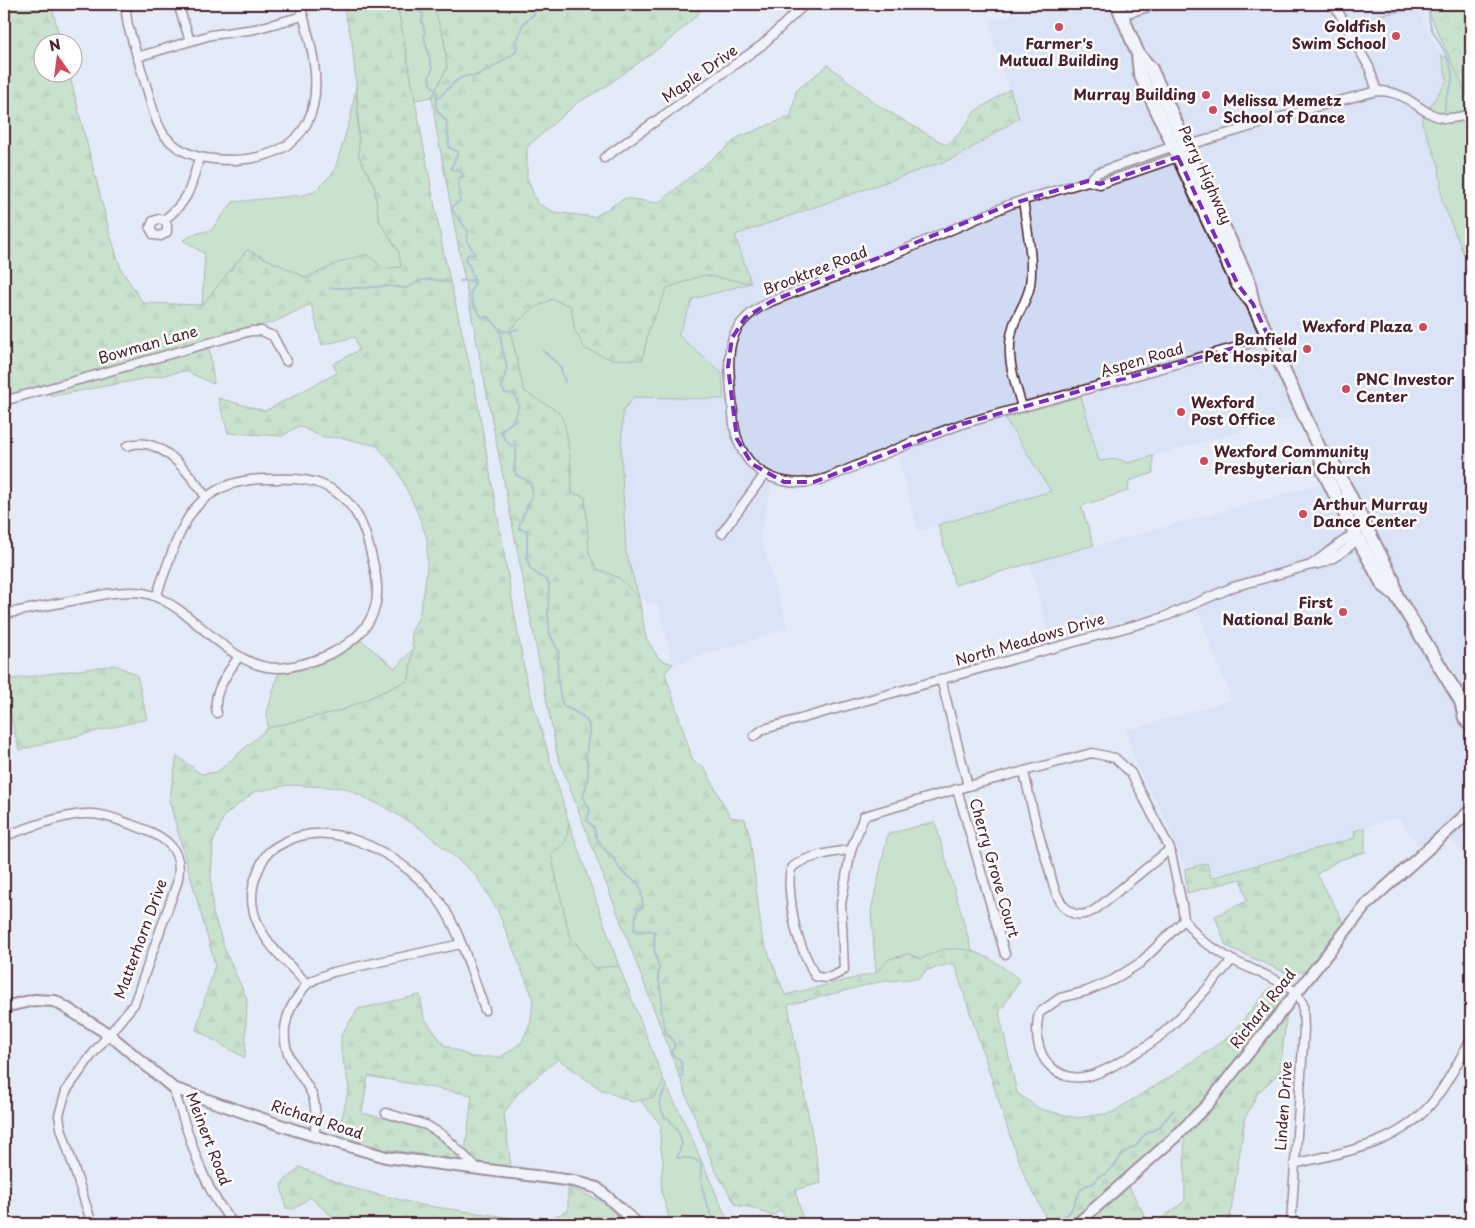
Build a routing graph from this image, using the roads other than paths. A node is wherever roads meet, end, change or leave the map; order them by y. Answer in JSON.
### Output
{"nodes":[{"id":1,"x":128,"y":4,"type":"edge"},
{"id":2,"x":178,"y":4,"type":"edge"},
{"id":3,"x":300,"y":4,"type":"edge"},
{"id":4,"x":805,"y":4,"type":"edge"},
{"id":5,"x":1160,"y":4,"type":"edge"},
{"id":6,"x":1334,"y":4,"type":"edge"},
{"id":7,"x":1119,"y":9,"type":"edge"},
{"id":8,"x":303,"y":16,"type":"junction"},
{"id":9,"x":190,"y":41,"type":"junction"},
{"id":10,"x":138,"y":57,"type":"junction"},
{"id":11,"x":1377,"y":92,"type":"junction"},
{"id":12,"x":1471,"y":114,"type":"edge"},
{"id":13,"x":1179,"y":150,"type":"junction"},
{"id":14,"x":199,"y":158,"type":"junction"},
{"id":15,"x":604,"y":158,"type":"dead end"},
{"id":16,"x":1023,"y":200,"type":"junction"},
{"id":17,"x":164,"y":220,"type":"dead end"},
{"id":18,"x":1269,"y":338,"type":"junction"},
{"id":19,"x":286,"y":361,"type":"dead end"},
{"id":20,"x":4,"y":401,"type":"edge"},
{"id":21,"x":1022,"y":407,"type":"junction"},
{"id":22,"x":127,"y":446,"type":"dead end"},
{"id":23,"x":765,"y":474,"type":"junction"},
{"id":24,"x":206,"y":497,"type":"junction"},
{"id":25,"x":722,"y":533,"type":"dead end"},
{"id":26,"x":1359,"y":533,"type":"junction"},
{"id":27,"x":156,"y":597,"type":"junction"},
{"id":28,"x":4,"y":614,"type":"edge"},
{"id":29,"x":239,"y":656,"type":"junction"},
{"id":30,"x":941,"y":679,"type":"junction"},
{"id":31,"x":1466,"y":705,"type":"edge"},
{"id":32,"x":217,"y":713,"type":"dead end"},
{"id":33,"x":1471,"y":726,"type":"edge"},
{"id":34,"x":754,"y":736,"type":"dead end"},
{"id":35,"x":1024,"y":772,"type":"junction"},
{"id":36,"x":968,"y":786,"type":"junction"},
{"id":37,"x":957,"y":789,"type":"junction"},
{"id":38,"x":1471,"y":810,"type":"edge"},
{"id":39,"x":4,"y":836,"type":"edge"},
{"id":40,"x":1170,"y":849,"type":"junction"},
{"id":41,"x":851,"y":850,"type":"junction"},
{"id":42,"x":1184,"y":920,"type":"junction"},
{"id":43,"x":461,"y":944,"type":"junction"},
{"id":44,"x":1004,"y":954,"type":"dead end"},
{"id":45,"x":1232,"y":960,"type":"junction"},
{"id":46,"x":307,"y":984,"type":"junction"},
{"id":47,"x":1296,"y":992,"type":"junction"},
{"id":48,"x":4,"y":1007,"type":"edge"},
{"id":49,"x":485,"y":1010,"type":"dead end"},
{"id":50,"x":110,"y":1035,"type":"junction"},
{"id":51,"x":1471,"y":1039,"type":"edge"},
{"id":52,"x":173,"y":1088,"type":"junction"},
{"id":53,"x":386,"y":1113,"type":"dead end"},
{"id":54,"x":315,"y":1135,"type":"junction"},
{"id":55,"x":1294,"y":1164,"type":"junction"},
{"id":56,"x":477,"y":1168,"type":"junction"},
{"id":57,"x":92,"y":1224,"type":"edge"},
{"id":58,"x":234,"y":1224,"type":"edge"},
{"id":59,"x":637,"y":1224,"type":"edge"},
{"id":60,"x":1076,"y":1224,"type":"edge"},
{"id":61,"x":1290,"y":1224,"type":"edge"}],
"edges":[{"from":1,"to":10,"type":"street"},
{"from":2,"to":9,"type":"street"},
{"from":3,"to":8,"type":"street"},
{"from":4,"to":15,"type":"street","name":"Maple Drive"},
{"from":5,"to":7,"type":"street"},
{"from":6,"to":11,"type":"street"},
{"from":7,"to":13,"type":"highway","name":"Perry Highway"},
{"from":8,"to":9,"type":"street"},
{"from":8,"to":14,"type":"street"},
{"from":9,"to":10,"type":"street"},
{"from":10,"to":14,"type":"street"},
{"from":11,"to":12,"type":"street"},
{"from":11,"to":13,"type":"street","name":"Brooktree Road"},
{"from":13,"to":16,"type":"street","name":"Brooktree Road"},
{"from":13,"to":18,"type":"highway","name":"Perry Highway"},
{"from":14,"to":17,"type":"street"},
{"from":16,"to":21,"type":"street"},
{"from":16,"to":23,"type":"street","name":"Brooktree Road"},
{"from":18,"to":21,"type":"street","name":"Aspen Road"},
{"from":18,"to":26,"type":"highway","name":"Perry Highway"},
{"from":19,"to":20,"type":"street","name":"Bowman Lane"},
{"from":21,"to":23,"type":"street","name":"Brooktree Road"},
{"from":22,"to":24,"type":"street"},
{"from":23,"to":25,"type":"street"},
{"from":24,"to":27,"type":"street"},
{"from":24,"to":29,"type":"street"},
{"from":26,"to":30,"type":"street","name":"North Meadows Drive"},
{"from":26,"to":31,"type":"highway","name":"Perry Highway"},
{"from":27,"to":28,"type":"street"},
{"from":27,"to":29,"type":"street"},
{"from":29,"to":32,"type":"street"},
{"from":30,"to":34,"type":"street","name":"North Meadows Drive"},
{"from":30,"to":36,"type":"street"},
{"from":31,"to":33,"type":"highway","name":"Perry Highway"},
{"from":35,"to":36,"type":"street"},
{"from":35,"to":40,"type":"street"},
{"from":35,"to":40,"type":"street"},
{"from":36,"to":37,"type":"street"},
{"from":37,"to":41,"type":"street"},
{"from":37,"to":44,"type":"street","name":"Cherry Grove Court"},
{"from":38,"to":47,"type":"street","name":"Richard Road"},
{"from":39,"to":50,"type":"street","name":"Matterhorn Drive"},
{"from":40,"to":42,"type":"street"},
{"from":41,"to":41,"type":"street"},
{"from":42,"to":45,"type":"street"},
{"from":42,"to":45,"type":"street"},
{"from":43,"to":46,"type":"street"},
{"from":43,"to":46,"type":"street"},
{"from":43,"to":49,"type":"street"},
{"from":45,"to":47,"type":"street"},
{"from":46,"to":54,"type":"street"},
{"from":47,"to":55,"type":"street","name":"Linden Drive"},
{"from":47,"to":60,"type":"street","name":"Richard Road"},
{"from":48,"to":50,"type":"street","name":"Richard Road"},
{"from":50,"to":52,"type":"street","name":"Richard Road"},
{"from":50,"to":57,"type":"street","name":"Matterhorn Drive"},
{"from":51,"to":55,"type":"street"},
{"from":52,"to":54,"type":"street","name":"Richard Road"},
{"from":52,"to":58,"type":"street","name":"Meinert Road"},
{"from":53,"to":56,"type":"street"},
{"from":54,"to":56,"type":"street","name":"Richard Road"},
{"from":55,"to":61,"type":"street","name":"Linden Drive"},
{"from":56,"to":59,"type":"street","name":"Richard Road"}]}
